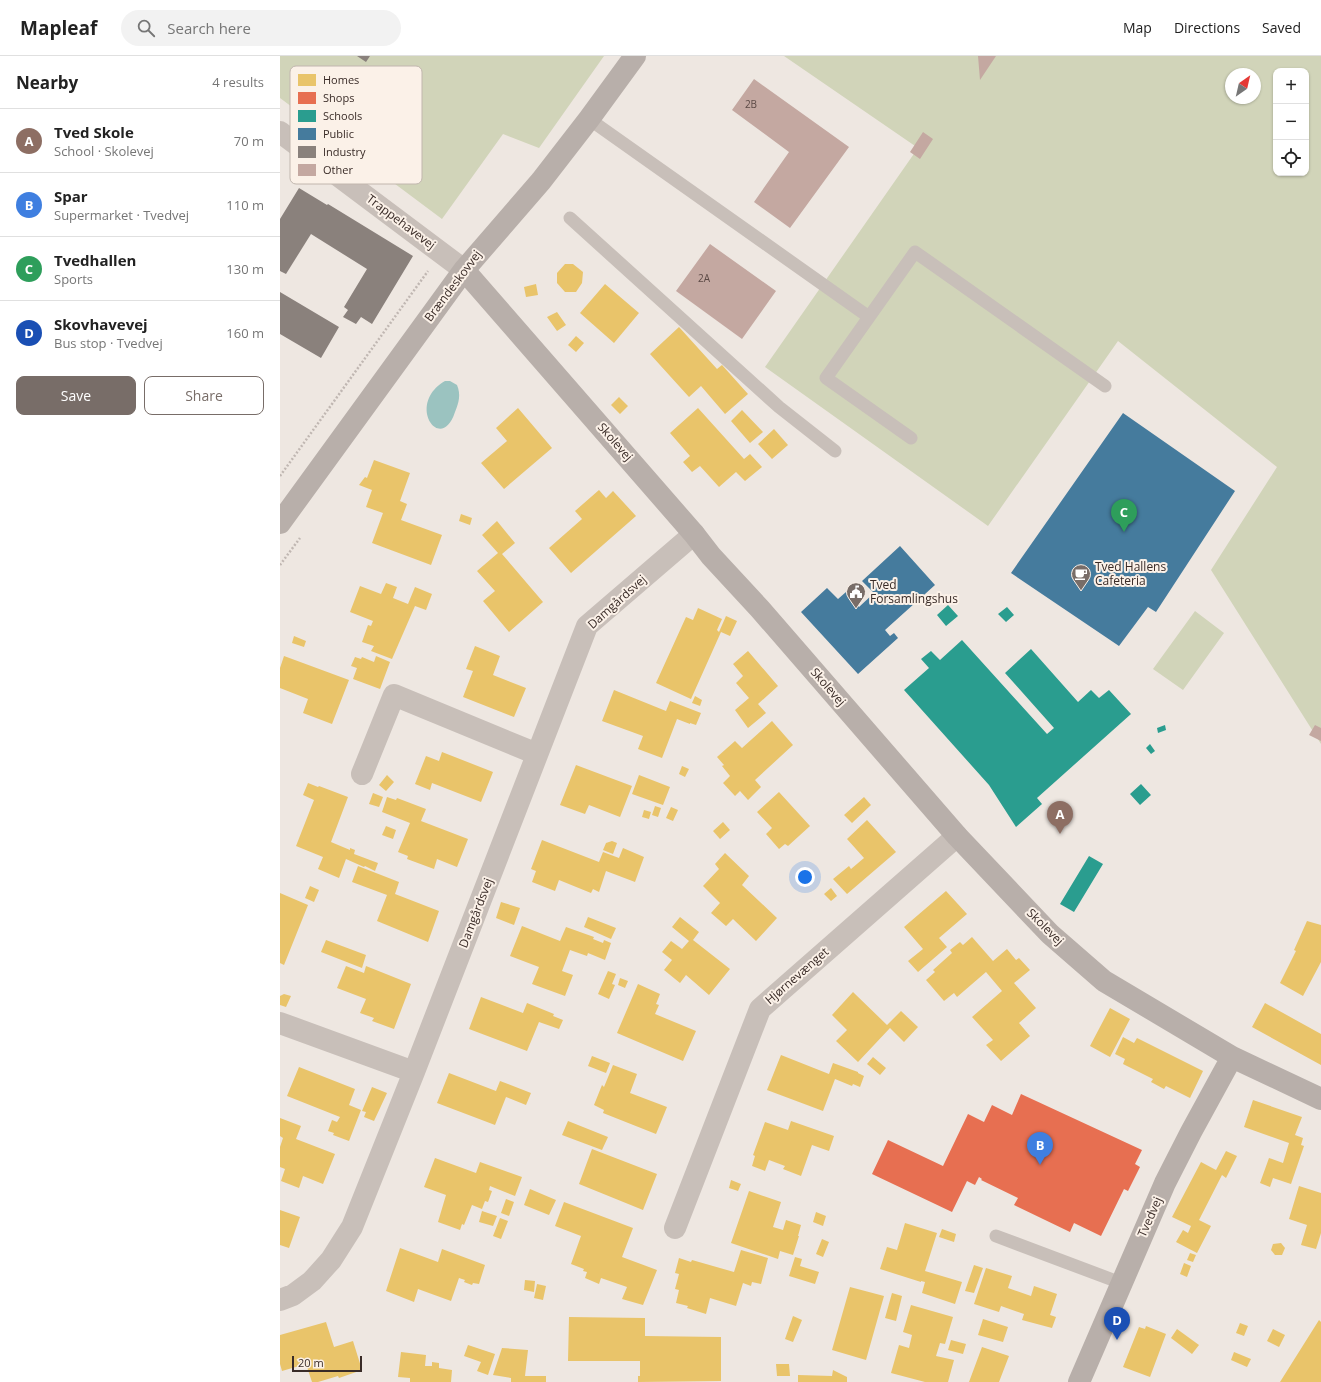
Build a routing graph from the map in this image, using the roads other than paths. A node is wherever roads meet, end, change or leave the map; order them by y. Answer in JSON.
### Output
{"nodes":[{"id":1,"x":635,"y":56,"type":"edge"},
{"id":2,"x":590,"y":119,"type":"junction"},
{"id":3,"x":280,"y":132,"type":"edge"},
{"id":4,"x":290,"y":140,"type":"edge"},
{"id":5,"x":349,"y":184,"type":"edge"},
{"id":6,"x":570,"y":218,"type":"dead end"},
{"id":7,"x":464,"y":270,"type":"junction"},
{"id":8,"x":869,"y":317,"type":"junction"},
{"id":9,"x":1105,"y":386,"type":"dead end"},
{"id":10,"x":911,"y":438,"type":"dead end"},
{"id":11,"x":835,"y":451,"type":"dead end"},
{"id":12,"x":280,"y":523,"type":"edge"},
{"id":13,"x":694,"y":534,"type":"junction"},
{"id":14,"x":537,"y":754,"type":"junction"},
{"id":15,"x":362,"y":774,"type":"dead end"},
{"id":16,"x":957,"y":836,"type":"junction"},
{"id":17,"x":280,"y":1022,"type":"edge"},
{"id":18,"x":1232,"y":1057,"type":"junction"},
{"id":19,"x":414,"y":1072,"type":"junction"},
{"id":20,"x":1321,"y":1099,"type":"edge"},
{"id":21,"x":675,"y":1228,"type":"dead end"},
{"id":22,"x":996,"y":1236,"type":"dead end"},
{"id":23,"x":1121,"y":1283,"type":"junction"},
{"id":24,"x":280,"y":1300,"type":"edge"},
{"id":25,"x":1079,"y":1382,"type":"edge"}],
"edges":[{"from":1,"to":2,"type":"street","name":"Brændeskovvej"},
{"from":2,"to":7,"type":"street","name":"Brændeskovvej"},
{"from":2,"to":8,"type":"lane"},
{"from":3,"to":4,"type":"street","name":"Trappehavevej"},
{"from":5,"to":7,"type":"street","name":"Trappehavevej"},
{"from":6,"to":11,"type":"lane"},
{"from":7,"to":12,"type":"street","name":"Brændeskovvej"},
{"from":7,"to":13,"type":"street","name":"Skolevej"},
{"from":8,"to":9,"type":"lane"},
{"from":8,"to":10,"type":"lane"},
{"from":13,"to":14,"type":"street","name":"Damgårdsvej"},
{"from":13,"to":16,"type":"street","name":"Skolevej"},
{"from":14,"to":15,"type":"street"},
{"from":14,"to":19,"type":"street","name":"Damgårdsvej"},
{"from":16,"to":18,"type":"street","name":"Skolevej"},
{"from":16,"to":21,"type":"street","name":"Hjørnevænget"},
{"from":17,"to":19,"type":"street"},
{"from":18,"to":20,"type":"street","name":"Skolevej"},
{"from":18,"to":23,"type":"street","name":"Tvedvej"},
{"from":19,"to":24,"type":"street","name":"Damgårdsvej"},
{"from":22,"to":23,"type":"lane"},
{"from":23,"to":25,"type":"street","name":"Tvedvej"}]}
